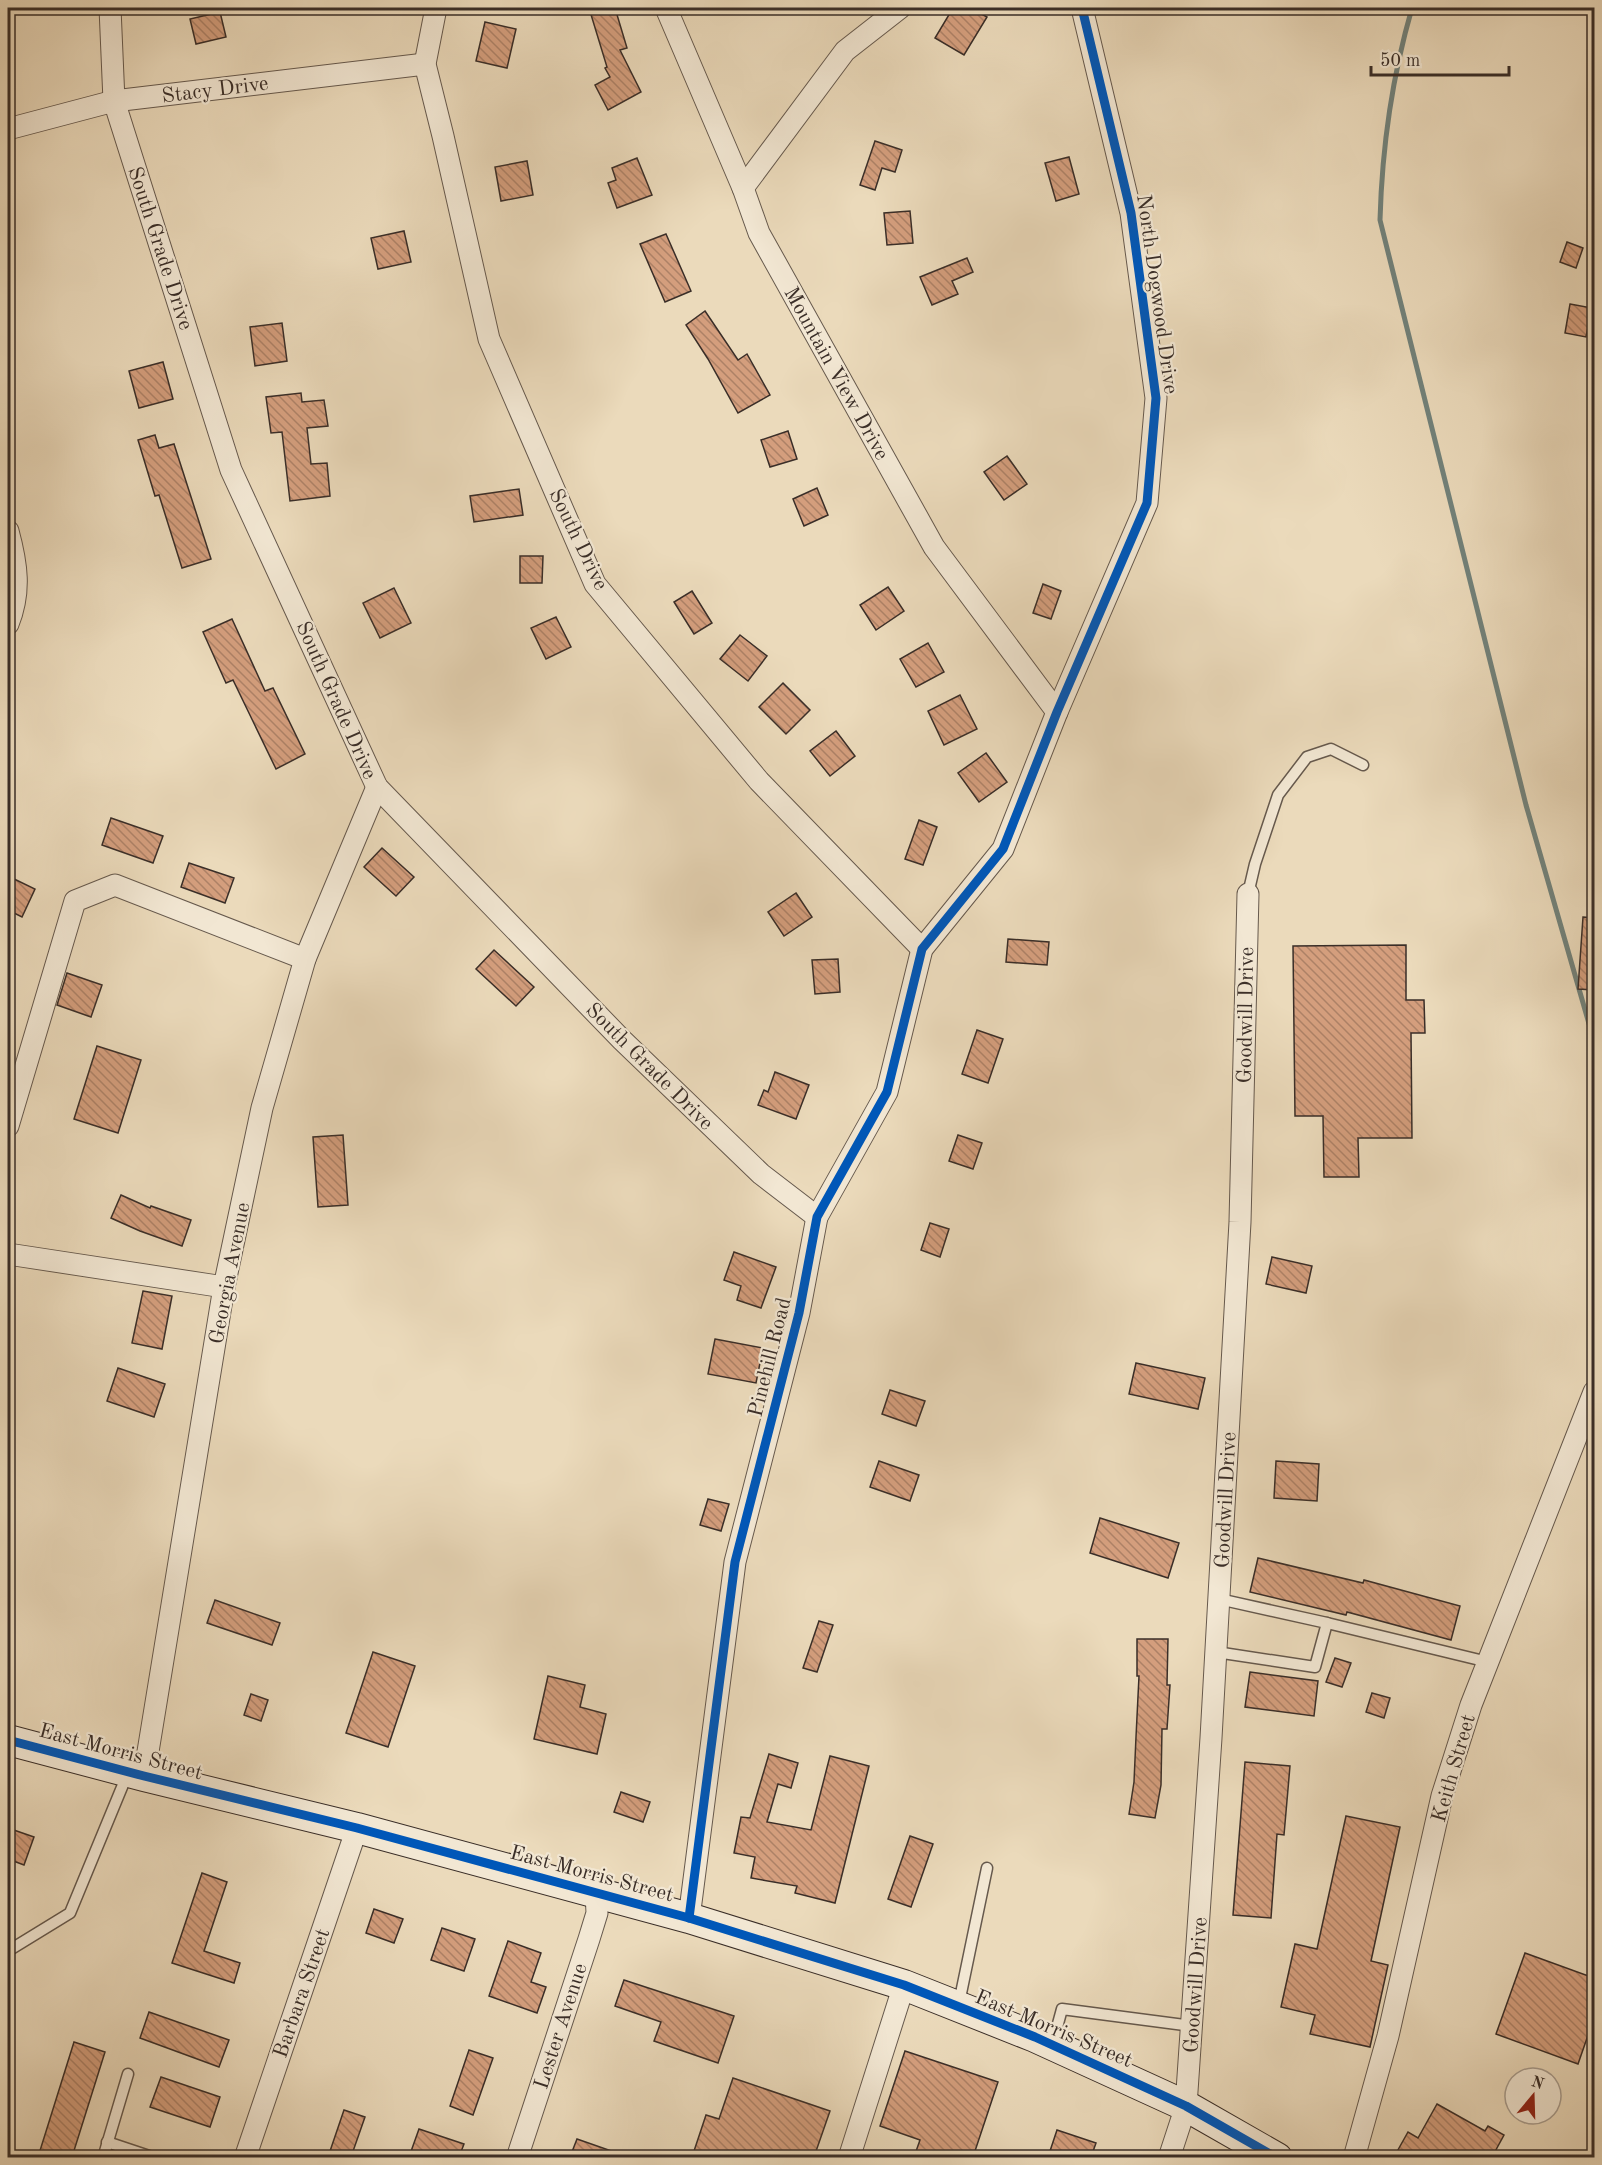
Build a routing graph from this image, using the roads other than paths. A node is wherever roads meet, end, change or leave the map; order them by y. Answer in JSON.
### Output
{"nodes":[{"id":1,"x":110,"y":8,"type":"edge"},
{"id":2,"x":436,"y":8,"type":"edge"},
{"id":3,"x":666,"y":8,"type":"edge"},
{"id":4,"x":900,"y":8,"type":"edge"},
{"id":5,"x":1083,"y":8,"type":"edge"},
{"id":6,"x":425,"y":64,"type":"junction"},
{"id":7,"x":114,"y":101,"type":"junction"},
{"id":8,"x":8,"y":129,"type":"edge"},
{"id":9,"x":743,"y":188,"type":"junction"},
{"id":10,"x":8,"y":531,"type":"edge"},
{"id":11,"x":8,"y":624,"type":"edge"},
{"id":12,"x":1057,"y":712,"type":"junction"},
{"id":13,"x":1363,"y":765,"type":"dead end"},
{"id":14,"x":377,"y":787,"type":"junction"},
{"id":15,"x":1003,"y":849,"type":"joint"},
{"id":16,"x":1248,"y":894,"type":"joint"},
{"id":17,"x":922,"y":949,"type":"junction"},
{"id":18,"x":305,"y":958,"type":"junction"},
{"id":19,"x":8,"y":1126,"type":"edge"},
{"id":20,"x":817,"y":1217,"type":"junction"},
{"id":21,"x":8,"y":1254,"type":"edge"},
{"id":22,"x":224,"y":1287,"type":"junction"},
{"id":23,"x":1594,"y":1392,"type":"edge"},
{"id":24,"x":1219,"y":1599,"type":"junction"},
{"id":25,"x":1327,"y":1623,"type":"junction"},
{"id":26,"x":1216,"y":1652,"type":"junction"},
{"id":27,"x":1488,"y":1662,"type":"junction"},
{"id":28,"x":8,"y":1740,"type":"edge"},
{"id":29,"x":136,"y":1774,"type":"junction"},
{"id":30,"x":357,"y":1828,"type":"junction"},
{"id":31,"x":987,"y":1868,"type":"dead end"},
{"id":32,"x":597,"y":1893,"type":"junction"},
{"id":33,"x":689,"y":1918,"type":"junction"},
{"id":34,"x":8,"y":1951,"type":"edge"},
{"id":35,"x":904,"y":1985,"type":"junction"},
{"id":36,"x":958,"y":2007,"type":"junction"},
{"id":37,"x":1192,"y":2026,"type":"junction"},
{"id":38,"x":1052,"y":2045,"type":"junction"},
{"id":39,"x":128,"y":2074,"type":"dead end"},
{"id":40,"x":1186,"y":2106,"type":"junction"},
{"id":41,"x":107,"y":2142,"type":"junction"},
{"id":42,"x":103,"y":2157,"type":"edge"},
{"id":43,"x":155,"y":2157,"type":"edge"},
{"id":44,"x":245,"y":2157,"type":"edge"},
{"id":45,"x":517,"y":2157,"type":"edge"},
{"id":46,"x":849,"y":2157,"type":"edge"},
{"id":47,"x":1169,"y":2157,"type":"edge"},
{"id":48,"x":1277,"y":2157,"type":"edge"},
{"id":49,"x":1354,"y":2157,"type":"edge"}],
"edges":[{"from":1,"to":7,"type":"street","name":"South Grade Drive"},
{"from":2,"to":6,"type":"street"},
{"from":3,"to":9,"type":"street","name":"Mountain View Drive"},
{"from":4,"to":9,"type":"street"},
{"from":5,"to":12,"type":"street","name":"North Dogwood Drive"},
{"from":6,"to":7,"type":"street","name":"Stacy Drive"},
{"from":6,"to":17,"type":"street","name":"South Drive"},
{"from":7,"to":8,"type":"street","name":"Stacy Drive"},
{"from":7,"to":14,"type":"street","name":"South Grade Drive"},
{"from":9,"to":12,"type":"street","name":"Mountain View Drive"},
{"from":10,"to":11,"type":"street"},
{"from":12,"to":15,"type":"street","name":"North Dogwood Drive"},
{"from":13,"to":16,"type":"lane"},
{"from":14,"to":18,"type":"street","name":"Georgia Avenue"},
{"from":14,"to":20,"type":"street","name":"South Grade Drive"},
{"from":15,"to":17,"type":"street","name":"Pinehill Road"},
{"from":16,"to":24,"type":"street","name":"Goodwill Drive"},
{"from":17,"to":20,"type":"street","name":"Pinehill Road"},
{"from":18,"to":19,"type":"street"},
{"from":18,"to":22,"type":"street","name":"Georgia Avenue"},
{"from":20,"to":33,"type":"street","name":"Pinehill Road"},
{"from":21,"to":22,"type":"street"},
{"from":22,"to":29,"type":"street","name":"Georgia Avenue"},
{"from":23,"to":27,"type":"street","name":"Keith Street"},
{"from":24,"to":25,"type":"lane"},
{"from":24,"to":26,"type":"street","name":"Goodwill Drive"},
{"from":25,"to":26,"type":"lane"},
{"from":25,"to":27,"type":"lane"},
{"from":26,"to":37,"type":"street","name":"Goodwill Drive"},
{"from":27,"to":49,"type":"street","name":"Keith Street"},
{"from":28,"to":29,"type":"main road","name":"East Morris Street"},
{"from":29,"to":30,"type":"main road","name":"East Morris Street"},
{"from":29,"to":34,"type":"lane"},
{"from":30,"to":32,"type":"main road","name":"East Morris Street"},
{"from":30,"to":44,"type":"street","name":"Barbara Street"},
{"from":31,"to":36,"type":"lane"},
{"from":32,"to":33,"type":"main road","name":"East Morris Street"},
{"from":32,"to":45,"type":"street","name":"Lester Avenue"},
{"from":33,"to":35,"type":"main road","name":"East Morris Street"},
{"from":35,"to":36,"type":"main road","name":"East Morris Street"},
{"from":35,"to":46,"type":"street"},
{"from":36,"to":38,"type":"main road","name":"East Morris Street"},
{"from":37,"to":38,"type":"lane"},
{"from":37,"to":40,"type":"street","name":"Goodwill Drive"},
{"from":38,"to":40,"type":"main road","name":"East Morris Street"},
{"from":39,"to":41,"type":"lane"},
{"from":40,"to":47,"type":"street","name":"Goodwill Drive"},
{"from":40,"to":48,"type":"main road","name":"East Morris Street"},
{"from":41,"to":42,"type":"lane"},
{"from":41,"to":43,"type":"lane"}]}
